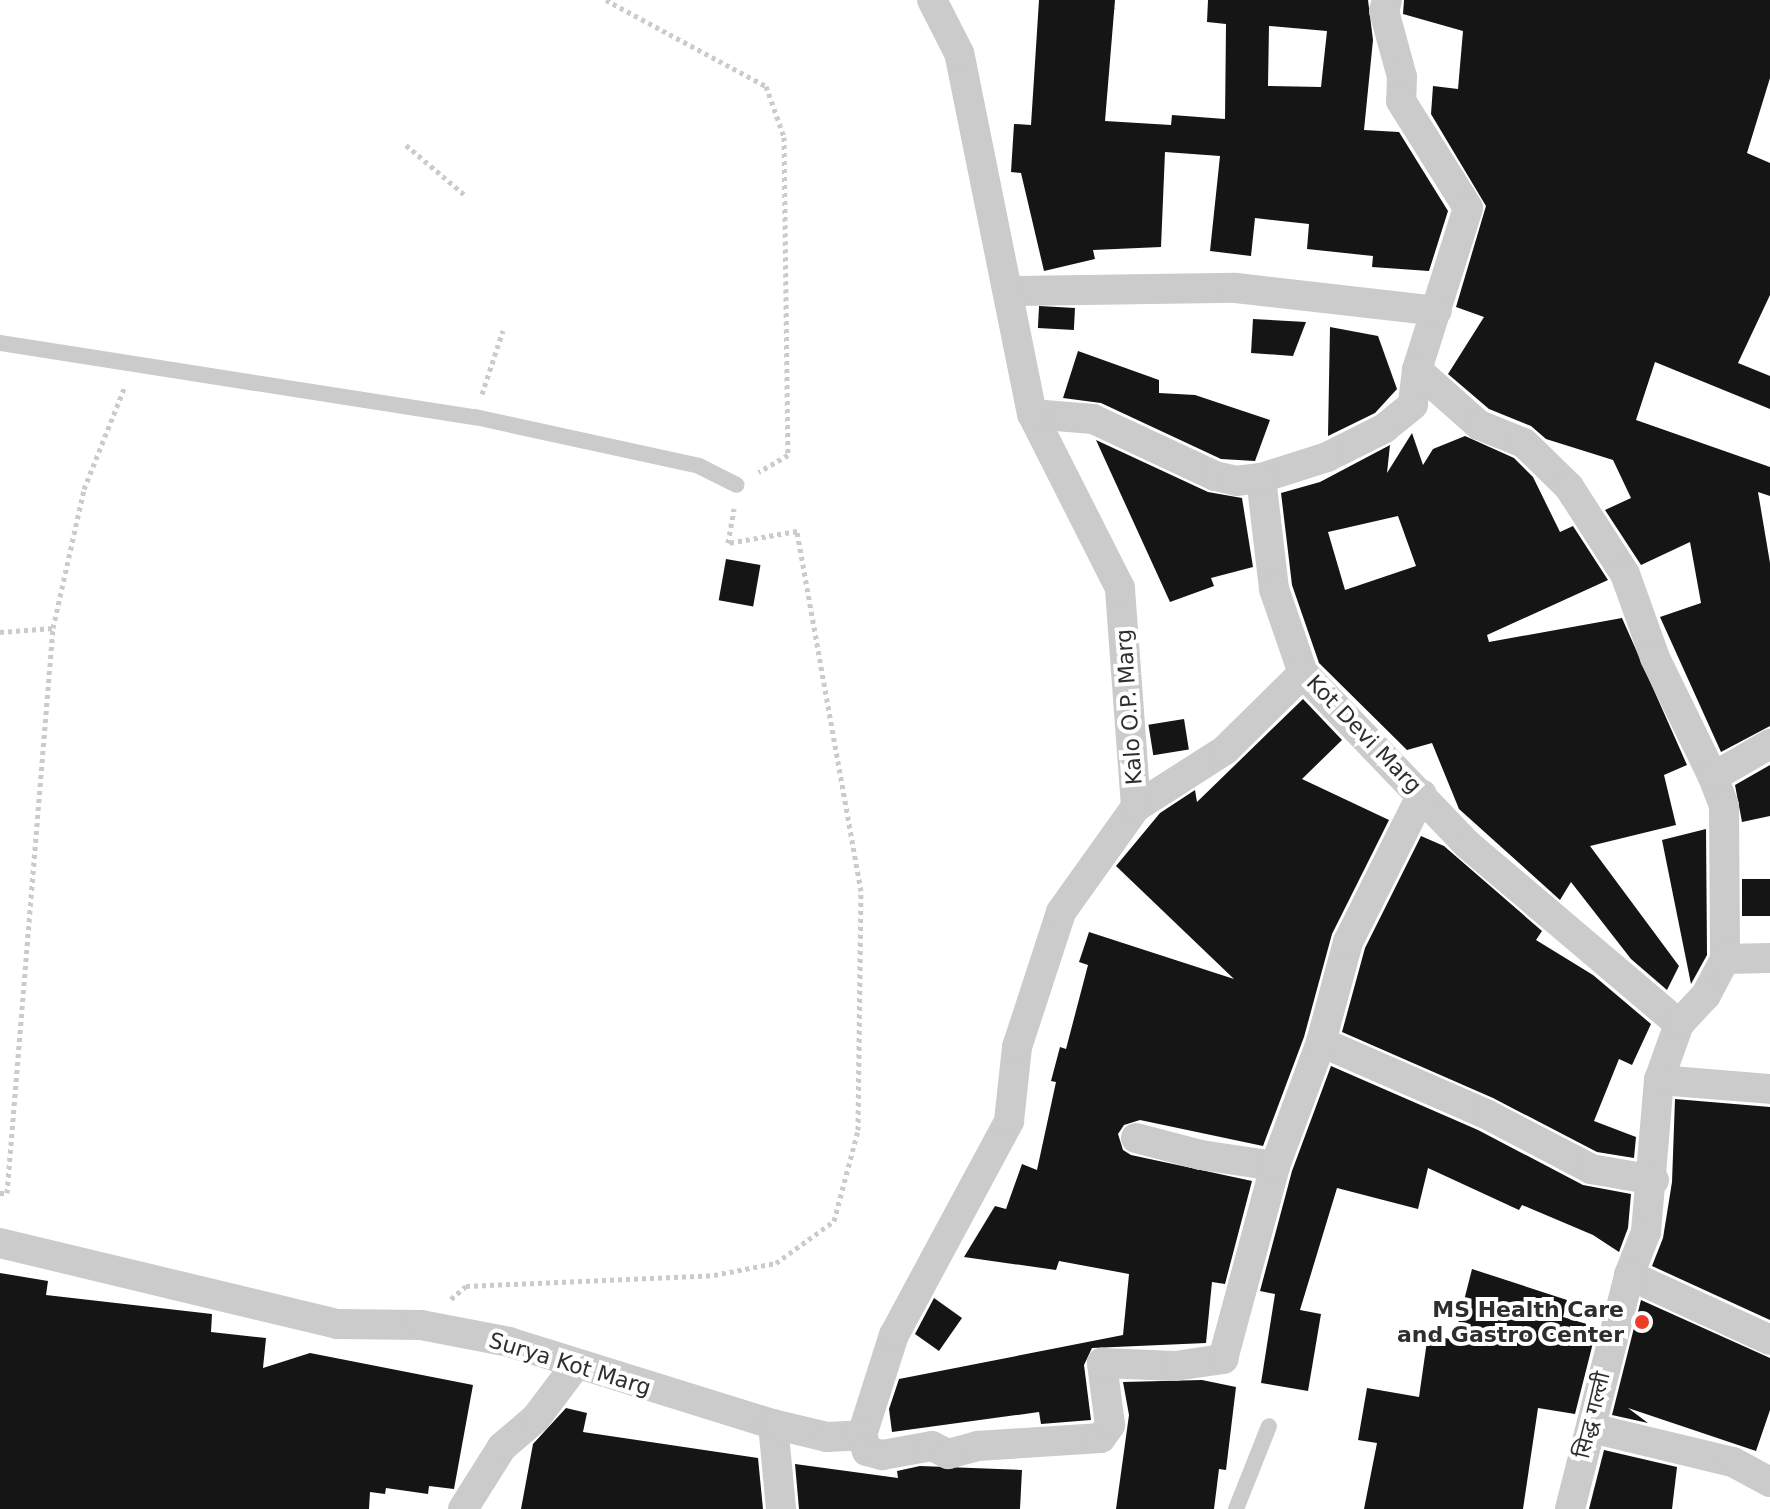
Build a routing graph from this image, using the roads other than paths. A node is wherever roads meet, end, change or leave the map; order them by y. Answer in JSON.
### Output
{"nodes":[{"id":1,"x":932,"y":0,"type":"edge"},
{"id":2,"x":1387,"y":0,"type":"edge"},
{"id":3,"x":1008,"y":291,"type":"junction"},
{"id":4,"x":1437,"y":311,"type":"junction"},
{"id":5,"x":0,"y":343,"type":"edge"},
{"id":6,"x":1417,"y":370,"type":"junction"},
{"id":7,"x":1032,"y":414,"type":"junction"},
{"id":8,"x":1261,"y":478,"type":"junction"},
{"id":9,"x":737,"y":485,"type":"road end"},
{"id":10,"x":1303,"y":673,"type":"junction"},
{"id":11,"x":1770,"y":744,"type":"edge"},
{"id":12,"x":1713,"y":777,"type":"junction"},
{"id":13,"x":1422,"y":794,"type":"junction"},
{"id":14,"x":1136,"y":807,"type":"junction"},
{"id":15,"x":1770,"y":958,"type":"edge"},
{"id":16,"x":1725,"y":959,"type":"junction"},
{"id":17,"x":1679,"y":1024,"type":"junction"},
{"id":18,"x":1321,"y":1042,"type":"junction"},
{"id":19,"x":1659,"y":1080,"type":"junction"},
{"id":20,"x":1770,"y":1089,"type":"edge"},
{"id":21,"x":1136,"y":1138,"type":"dead end"},
{"id":22,"x":1275,"y":1166,"type":"junction"},
{"id":23,"x":1654,"y":1180,"type":"junction"},
{"id":24,"x":0,"y":1243,"type":"edge"},
{"id":25,"x":1629,"y":1275,"type":"junction"},
{"id":26,"x":1770,"y":1340,"type":"edge"},
{"id":27,"x":575,"y":1366,"type":"junction"},
{"id":28,"x":773,"y":1424,"type":"junction"},
{"id":29,"x":1269,"y":1426,"type":"dead end"},
{"id":30,"x":1591,"y":1428,"type":"junction"},
{"id":31,"x":862,"y":1435,"type":"junction"},
{"id":32,"x":1770,"y":1482,"type":"edge"},
{"id":33,"x":463,"y":1509,"type":"edge"},
{"id":34,"x":781,"y":1509,"type":"edge"},
{"id":35,"x":1236,"y":1509,"type":"edge"},
{"id":36,"x":1570,"y":1509,"type":"edge"}],
"edges":[{"from":1,"to":3,"type":"street","name":"Kalo O.P. Marg"},
{"from":2,"to":4,"type":"street"},
{"from":3,"to":4,"type":"street"},
{"from":3,"to":7,"type":"street","name":"Kalo O.P. Marg"},
{"from":4,"to":6,"type":"street"},
{"from":5,"to":9,"type":"lane"},
{"from":6,"to":8,"type":"street"},
{"from":6,"to":12,"type":"street"},
{"from":7,"to":8,"type":"street"},
{"from":7,"to":14,"type":"street","name":"Kalo O.P. Marg"},
{"from":8,"to":10,"type":"street","name":"Kot Devi Marg"},
{"from":10,"to":13,"type":"street","name":"Kot Devi Marg"},
{"from":10,"to":14,"type":"street"},
{"from":11,"to":12,"type":"street"},
{"from":12,"to":16,"type":"street"},
{"from":13,"to":17,"type":"street","name":"Kot Devi Marg"},
{"from":13,"to":18,"type":"street"},
{"from":14,"to":31,"type":"street","name":"Kalo O.P. Marg"},
{"from":15,"to":16,"type":"street"},
{"from":16,"to":17,"type":"street"},
{"from":17,"to":19,"type":"street"},
{"from":18,"to":22,"type":"street"},
{"from":18,"to":23,"type":"street"},
{"from":19,"to":20,"type":"street"},
{"from":19,"to":23,"type":"street"},
{"from":21,"to":22,"type":"street"},
{"from":22,"to":31,"type":"street"},
{"from":23,"to":25,"type":"street"},
{"from":24,"to":27,"type":"street","name":"Surya Kot Marg"},
{"from":25,"to":26,"type":"street"},
{"from":25,"to":30,"type":"street","name":"सिद्ध गल्ली"},
{"from":27,"to":28,"type":"street","name":"Surya Kot Marg"},
{"from":27,"to":33,"type":"street"},
{"from":28,"to":31,"type":"street"},
{"from":28,"to":34,"type":"street"},
{"from":29,"to":35,"type":"lane"},
{"from":30,"to":32,"type":"street"},
{"from":30,"to":36,"type":"street","name":"सिद्ध गल्ली"}]}
